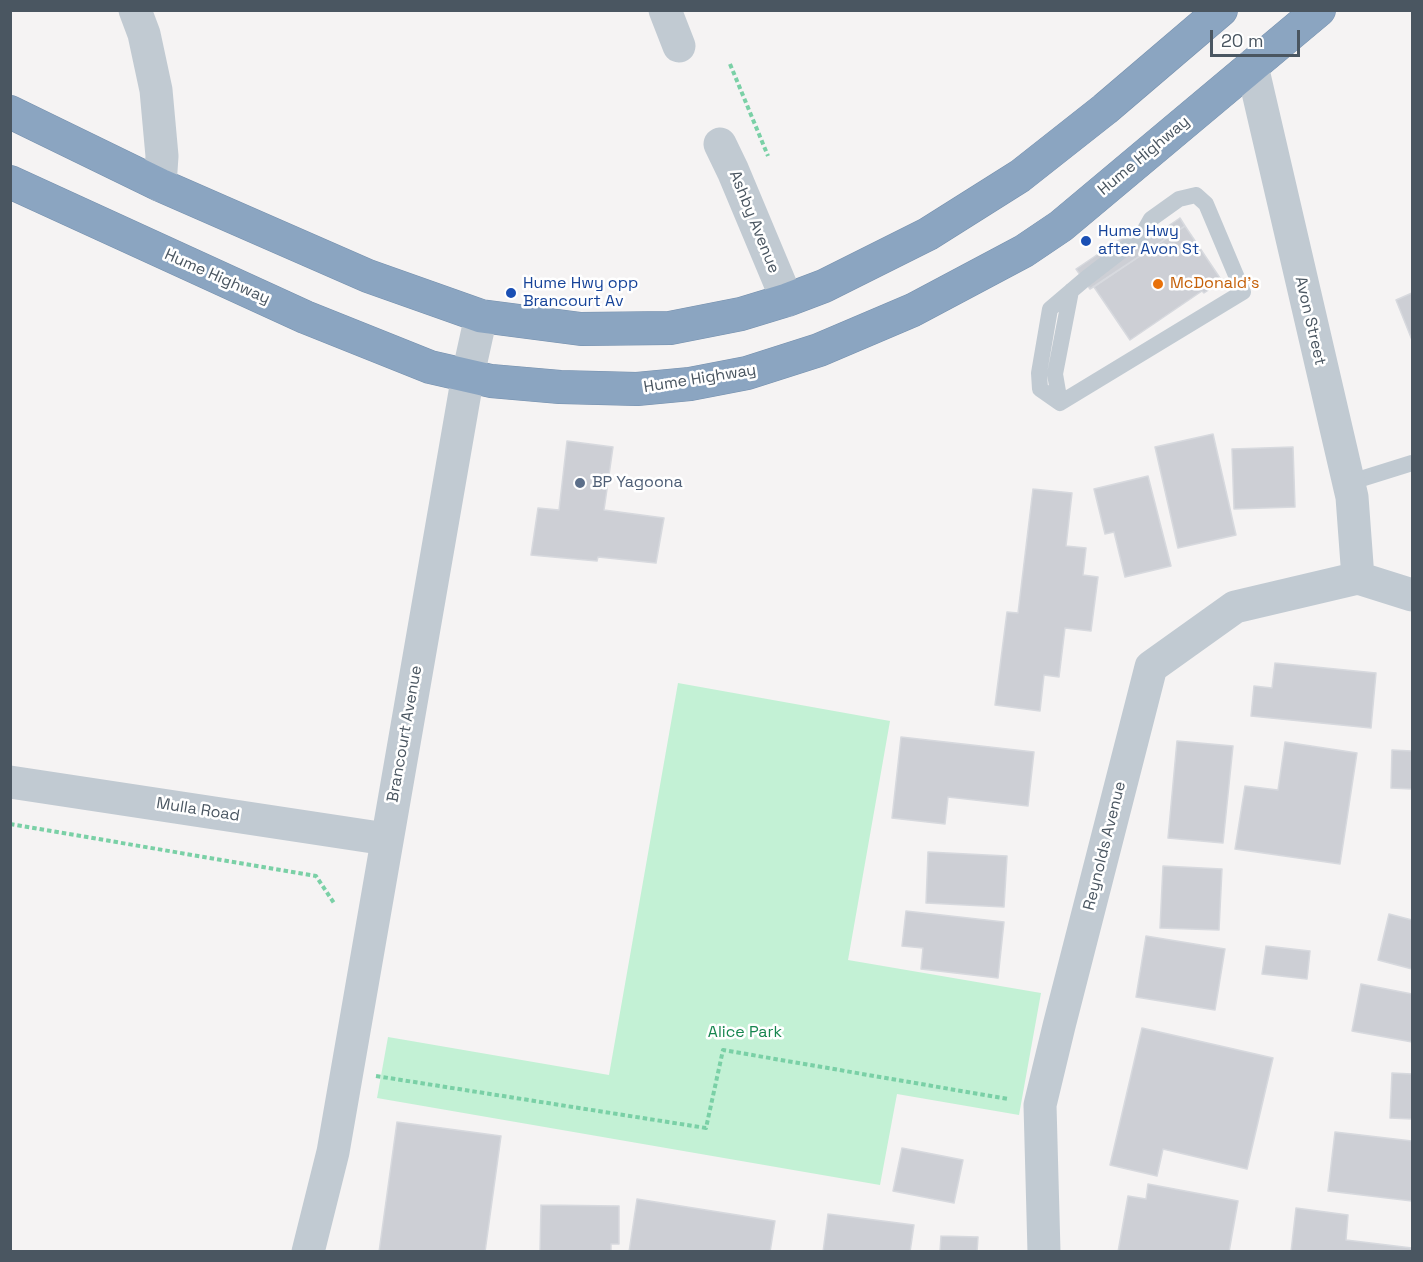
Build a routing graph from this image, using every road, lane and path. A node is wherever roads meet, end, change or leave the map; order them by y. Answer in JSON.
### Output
{"nodes":[{"id":1,"x":135,"y":10,"type":"edge"},
{"id":2,"x":665,"y":10,"type":"edge"},
{"id":3,"x":1221,"y":10,"type":"edge"},
{"id":4,"x":1318,"y":10,"type":"edge"},
{"id":5,"x":679,"y":46,"type":"dead end"},
{"id":6,"x":730,"y":63,"type":"dead end"},
{"id":7,"x":1252,"y":66,"type":"junction"},
{"id":8,"x":10,"y":112,"type":"edge"},
{"id":9,"x":720,"y":144,"type":"dead end"},
{"id":10,"x":768,"y":156,"type":"dead end"},
{"id":11,"x":10,"y":182,"type":"edge"},
{"id":12,"x":160,"y":185,"type":"junction"},
{"id":13,"x":786,"y":300,"type":"junction"},
{"id":14,"x":481,"y":316,"type":"junction"},
{"id":15,"x":468,"y":375,"type":"junction"},
{"id":16,"x":1060,"y":403,"type":"joint"},
{"id":17,"x":1413,"y":463,"type":"edge"},
{"id":18,"x":1348,"y":483,"type":"junction"},
{"id":19,"x":1358,"y":578,"type":"junction"},
{"id":20,"x":1413,"y":595,"type":"edge"},
{"id":21,"x":10,"y":782,"type":"edge"},
{"id":22,"x":10,"y":824,"type":"edge"},
{"id":23,"x":386,"y":839,"type":"junction"},
{"id":24,"x":334,"y":903,"type":"dead end"},
{"id":25,"x":346,"y":1072,"type":"junction"},
{"id":26,"x":1040,"y":1105,"type":"junction"},
{"id":27,"x":333,"y":1152,"type":"junction"},
{"id":28,"x":308,"y":1251,"type":"edge"},
{"id":29,"x":329,"y":1251,"type":"edge"},
{"id":30,"x":1044,"y":1251,"type":"edge"}],
"edges":[{"from":1,"to":12,"type":"street"},
{"from":2,"to":5,"type":"street"},
{"from":3,"to":13,"type":"highway"},
{"from":4,"to":7,"type":"highway","name":"Hume Highway"},
{"from":6,"to":10,"type":"path"},
{"from":7,"to":15,"type":"highway","name":"Hume Highway"},
{"from":7,"to":18,"type":"street","name":"Avon Street"},
{"from":8,"to":12,"type":"highway"},
{"from":9,"to":13,"type":"street","name":"Ashby Avenue"},
{"from":11,"to":15,"type":"highway","name":"Hume Highway"},
{"from":12,"to":14,"type":"highway"},
{"from":13,"to":14,"type":"highway"},
{"from":14,"to":15,"type":"street","name":"Brancourt Avenue"},
{"from":15,"to":23,"type":"street","name":"Brancourt Avenue"},
{"from":16,"to":16,"type":"lane"},
{"from":17,"to":18,"type":"lane"},
{"from":18,"to":19,"type":"street","name":"Avon Street"},
{"from":19,"to":20,"type":"street"},
{"from":19,"to":26,"type":"street","name":"Reynolds Avenue"},
{"from":21,"to":23,"type":"street","name":"Mulla Road"},
{"from":22,"to":24,"type":"path"},
{"from":23,"to":25,"type":"street","name":"Brancourt Avenue"},
{"from":25,"to":26,"type":"path"},
{"from":25,"to":27,"type":"street","name":"Brancourt Avenue"},
{"from":26,"to":30,"type":"street","name":"Reynolds Avenue"},
{"from":27,"to":28,"type":"street","name":"Brancourt Avenue"},
{"from":27,"to":29,"type":"street","name":"Brancourt Avenue"}]}
